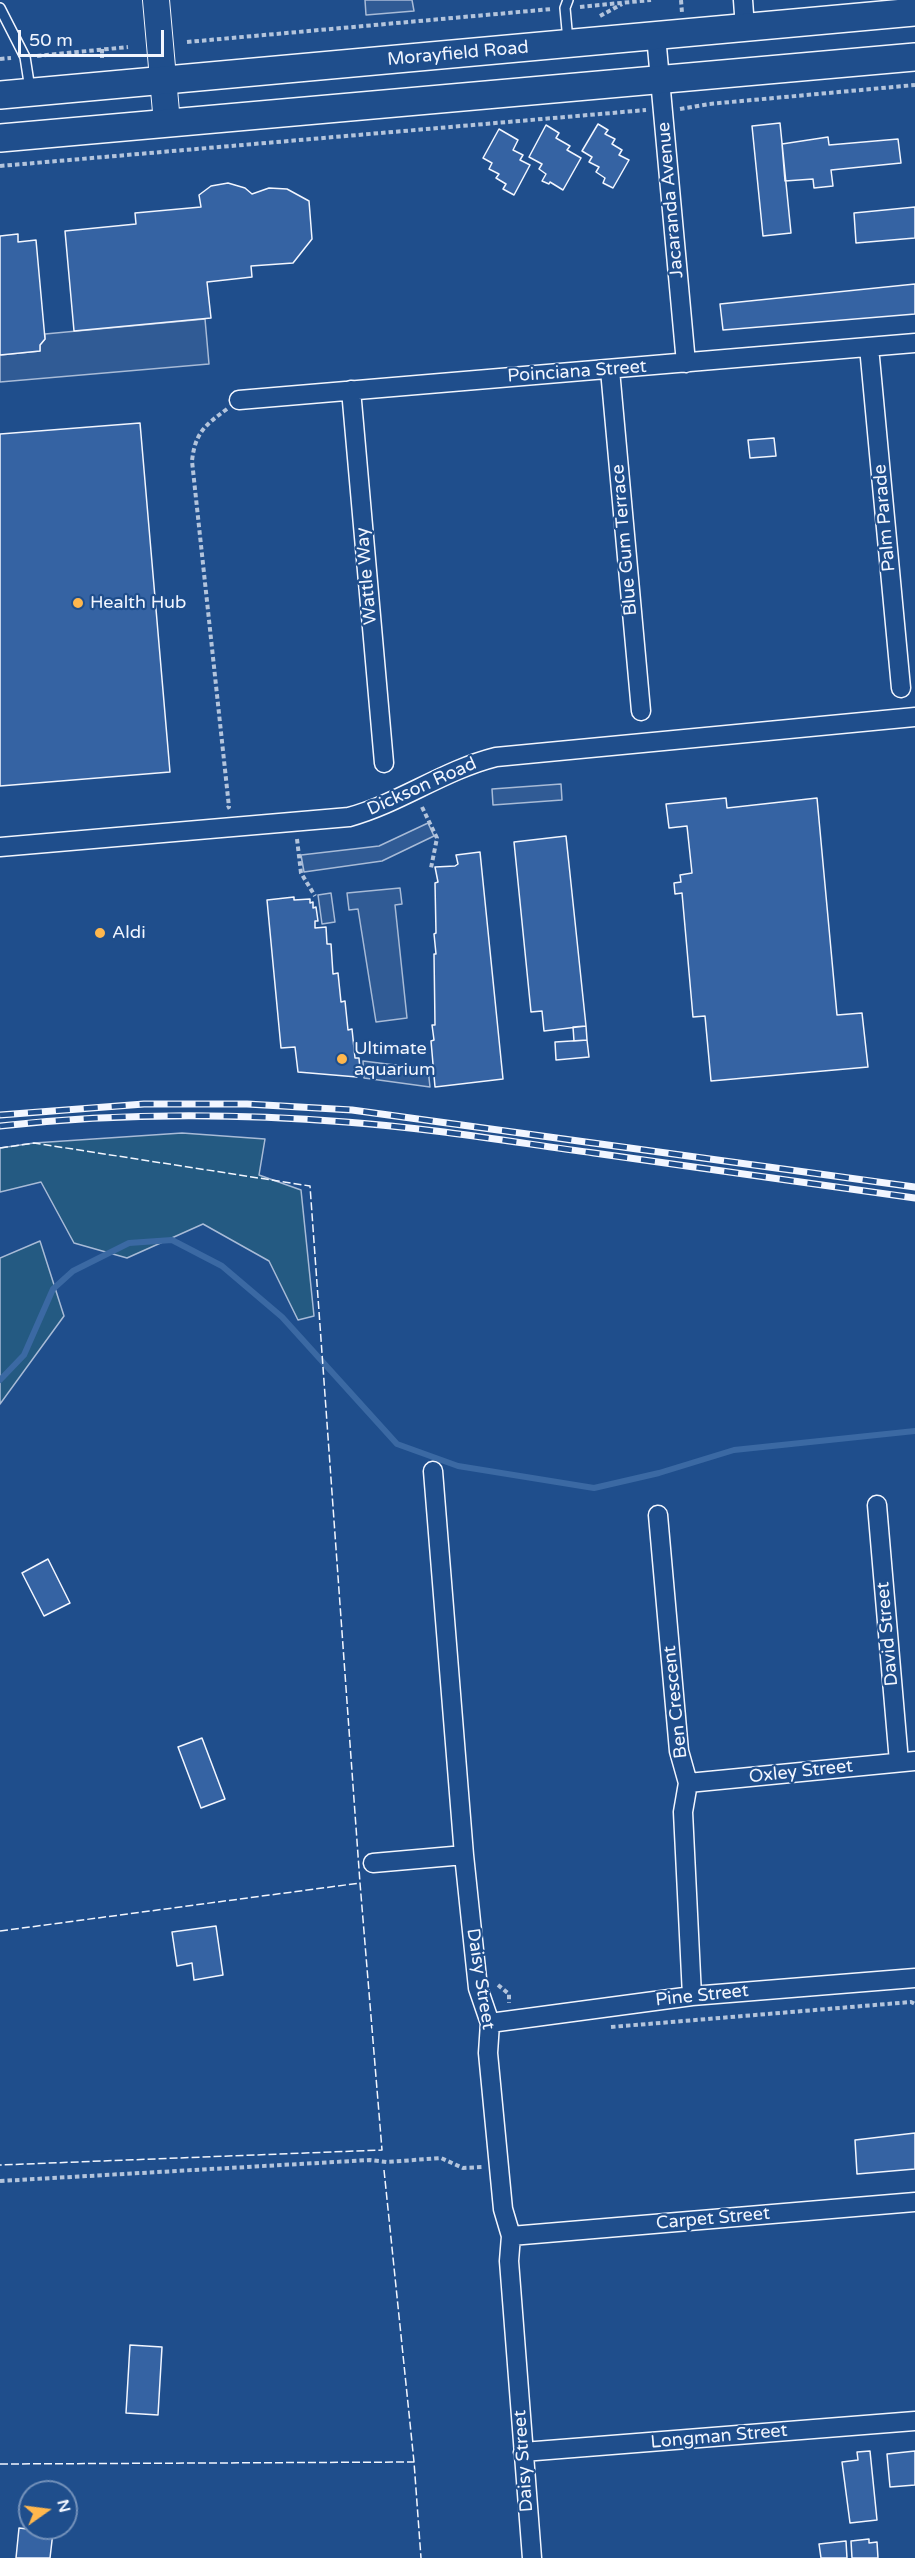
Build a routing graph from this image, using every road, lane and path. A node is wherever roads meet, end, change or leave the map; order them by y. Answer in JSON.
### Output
{"nodes":[{"id":1,"x":156,"y":0,"type":"edge"},
{"id":2,"x":651,"y":0,"type":"edge"},
{"id":3,"x":742,"y":0,"type":"edge"},
{"id":4,"x":566,"y":4,"type":"edge"},
{"id":5,"x":0,"y":8,"type":"edge"},
{"id":6,"x":915,"y":12,"type":"edge"},
{"id":7,"x":745,"y":28,"type":"junction"},
{"id":8,"x":656,"y":36,"type":"junction"},
{"id":9,"x":187,"y":42,"type":"dead end"},
{"id":10,"x":568,"y":44,"type":"junction"},
{"id":11,"x":128,"y":46,"type":"dead end"},
{"id":12,"x":102,"y":49,"type":"junction"},
{"id":13,"x":26,"y":57,"type":"junction"},
{"id":14,"x":915,"y":57,"type":"edge"},
{"id":15,"x":102,"y":58,"type":"dead end"},
{"id":16,"x":0,"y":59,"type":"edge"},
{"id":17,"x":163,"y":80,"type":"junction"},
{"id":18,"x":660,"y":80,"type":"junction"},
{"id":19,"x":915,"y":85,"type":"edge"},
{"id":20,"x":31,"y":92,"type":"junction"},
{"id":21,"x":0,"y":94,"type":"edge"},
{"id":22,"x":663,"y":110,"type":"junction"},
{"id":23,"x":167,"y":123,"type":"junction"},
{"id":24,"x":0,"y":138,"type":"edge"},
{"id":25,"x":0,"y":166,"type":"edge"},
{"id":26,"x":915,"y":343,"type":"edge"},
{"id":27,"x":869,"y":347,"type":"junction"},
{"id":28,"x":686,"y":363,"type":"junction"},
{"id":29,"x":610,"y":370,"type":"junction"},
{"id":30,"x":351,"y":390,"type":"junction"},
{"id":31,"x":239,"y":400,"type":"joint"},
{"id":32,"x":901,"y":688,"type":"dead end"},
{"id":33,"x":641,"y":711,"type":"dead end"},
{"id":34,"x":915,"y":717,"type":"edge"},
{"id":35,"x":384,"y":763,"type":"dead end"},
{"id":36,"x":422,"y":807,"type":"dead end"},
{"id":37,"x":220,"y":810,"type":"dead end"},
{"id":38,"x":297,"y":838,"type":"dead end"},
{"id":39,"x":0,"y":848,"type":"edge"},
{"id":40,"x":431,"y":868,"type":"dead end"},
{"id":41,"x":315,"y":896,"type":"dead end"},
{"id":42,"x":433,"y":1471,"type":"dead end"},
{"id":43,"x":877,"y":1505,"type":"dead end"},
{"id":44,"x":658,"y":1515,"type":"dead end"},
{"id":45,"x":907,"y":1762,"type":"edge"},
{"id":46,"x":688,"y":1783,"type":"junction"},
{"id":47,"x":464,"y":1855,"type":"junction"},
{"id":48,"x":373,"y":1863,"type":"dead end"},
{"id":49,"x":915,"y":1978,"type":"edge"},
{"id":50,"x":692,"y":1996,"type":"junction"},
{"id":51,"x":915,"y":2004,"type":"edge"},
{"id":52,"x":490,"y":2023,"type":"junction"},
{"id":53,"x":602,"y":2028,"type":"dead end"},
{"id":54,"x":499,"y":2166,"type":"junction"},
{"id":55,"x":0,"y":2181,"type":"edge"},
{"id":56,"x":915,"y":2202,"type":"edge"},
{"id":57,"x":511,"y":2236,"type":"junction"},
{"id":58,"x":915,"y":2421,"type":"edge"},
{"id":59,"x":523,"y":2452,"type":"junction"},
{"id":60,"x":531,"y":2558,"type":"edge"}],
"edges":[{"from":1,"to":17,"type":"main road"},
{"from":2,"to":4,"type":"path"},
{"from":3,"to":7,"type":"street"},
{"from":4,"to":9,"type":"path"},
{"from":4,"to":10,"type":"lane"},
{"from":5,"to":13,"type":"lane"},
{"from":6,"to":7,"type":"main road","name":"Morayfield Road"},
{"from":7,"to":8,"type":"main road","name":"Morayfield Road"},
{"from":8,"to":10,"type":"main road","name":"Morayfield Road"},
{"from":8,"to":18,"type":"street","name":"Jacaranda Avenue"},
{"from":10,"to":17,"type":"main road","name":"Morayfield Road"},
{"from":11,"to":12,"type":"path"},
{"from":12,"to":13,"type":"path"},
{"from":12,"to":15,"type":"path"},
{"from":13,"to":16,"type":"path"},
{"from":13,"to":20,"type":"lane"},
{"from":14,"to":18,"type":"main road"},
{"from":17,"to":20,"type":"main road","name":"Morayfield Road"},
{"from":17,"to":23,"type":"main road"},
{"from":18,"to":22,"type":"street","name":"Jacaranda Avenue"},
{"from":18,"to":23,"type":"main road"},
{"from":19,"to":22,"type":"path"},
{"from":20,"to":21,"type":"main road","name":"Morayfield Road"},
{"from":22,"to":25,"type":"path"},
{"from":22,"to":28,"type":"street","name":"Jacaranda Avenue"},
{"from":23,"to":24,"type":"main road"},
{"from":26,"to":27,"type":"street","name":"Poinciana Street"},
{"from":27,"to":28,"type":"street","name":"Poinciana Street"},
{"from":27,"to":32,"type":"street","name":"Palm Parade"},
{"from":28,"to":29,"type":"street","name":"Poinciana Street"},
{"from":29,"to":30,"type":"street","name":"Poinciana Street"},
{"from":29,"to":33,"type":"street","name":"Blue Gum Terrace"},
{"from":30,"to":31,"type":"street","name":"Poinciana Street"},
{"from":30,"to":35,"type":"street","name":"Wattle Way"},
{"from":31,"to":37,"type":"path"},
{"from":34,"to":39,"type":"street","name":"Dickson Road"},
{"from":36,"to":40,"type":"path"},
{"from":38,"to":41,"type":"path"},
{"from":42,"to":47,"type":"street","name":"Daisy Street"},
{"from":43,"to":45,"type":"street","name":"David Street"},
{"from":44,"to":46,"type":"street","name":"Ben Crescent"},
{"from":45,"to":46,"type":"street","name":"Oxley Street"},
{"from":46,"to":50,"type":"street","name":"Ben Crescent"},
{"from":47,"to":48,"type":"street"},
{"from":47,"to":52,"type":"street","name":"Daisy Street"},
{"from":49,"to":50,"type":"street","name":"Pine Street"},
{"from":50,"to":52,"type":"street","name":"Pine Street"},
{"from":51,"to":53,"type":"path"},
{"from":52,"to":54,"type":"street","name":"Daisy Street"},
{"from":54,"to":55,"type":"path"},
{"from":54,"to":57,"type":"street","name":"Daisy Street"},
{"from":56,"to":57,"type":"street","name":"Carpet Street"},
{"from":57,"to":59,"type":"street","name":"Daisy Street"},
{"from":58,"to":59,"type":"street","name":"Longman Street"},
{"from":59,"to":60,"type":"street","name":"Daisy Street"}]}
